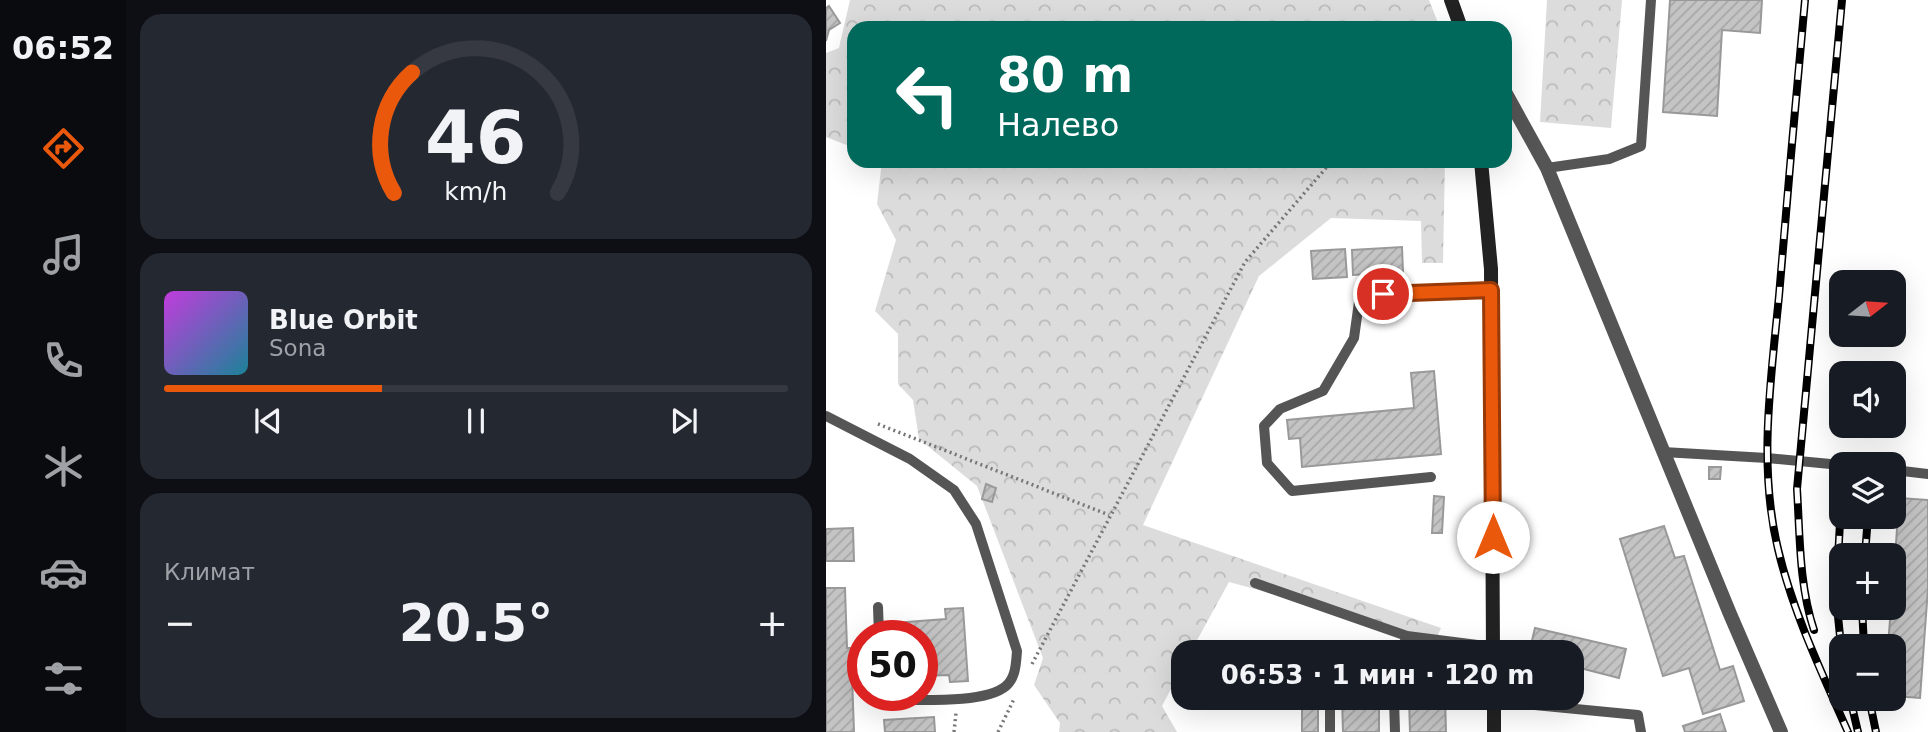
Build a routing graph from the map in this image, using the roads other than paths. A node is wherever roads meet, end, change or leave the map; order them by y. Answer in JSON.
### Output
{"nodes":[{"id":1,"x":1451,"y":0,"type":"edge"},
{"id":2,"x":1651,"y":0,"type":"edge"},
{"id":3,"x":1458,"y":21,"type":"edge"},
{"id":4,"x":1512,"y":105,"type":"edge"},
{"id":5,"x":1482,"y":168,"type":"edge"},
{"id":6,"x":1547,"y":168,"type":"junction"},
{"id":7,"x":1491,"y":290,"type":"junction"},
{"id":8,"x":826,"y":416,"type":"edge"},
{"id":9,"x":1663,"y":452,"type":"junction"},
{"id":10,"x":1829,"y":464,"type":"edge"},
{"id":11,"x":1906,"y":471,"type":"edge"},
{"id":12,"x":1928,"y":474,"type":"edge"},
{"id":13,"x":1431,"y":477,"type":"dead end"},
{"id":14,"x":1255,"y":583,"type":"dead end"},
{"id":15,"x":878,"y":607,"type":"dead end"},
{"id":16,"x":878,"y":620,"type":"edge"},
{"id":17,"x":1407,"y":636,"type":"junction"},
{"id":18,"x":1405,"y":640,"type":"edge"},
{"id":19,"x":1432,"y":640,"type":"edge"},
{"id":20,"x":1493,"y":640,"type":"edge"},
{"id":21,"x":938,"y":699,"type":"edge"},
{"id":22,"x":1584,"y":709,"type":"edge"},
{"id":23,"x":1330,"y":710,"type":"edge"},
{"id":24,"x":1394,"y":710,"type":"edge"},
{"id":25,"x":1493,"y":710,"type":"edge"},
{"id":26,"x":1330,"y":732,"type":"edge"},
{"id":27,"x":1395,"y":732,"type":"edge"},
{"id":28,"x":1494,"y":732,"type":"edge"},
{"id":29,"x":1641,"y":732,"type":"edge"},
{"id":30,"x":1782,"y":732,"type":"edge"}],
"edges":[{"from":1,"to":3,"type":"main road"},
{"from":2,"to":6,"type":"lane"},
{"from":4,"to":6,"type":"street"},
{"from":5,"to":7,"type":"main road"},
{"from":6,"to":9,"type":"street"},
{"from":7,"to":13,"type":"lane"},
{"from":7,"to":20,"type":"main road"},
{"from":8,"to":21,"type":"lane"},
{"from":9,"to":10,"type":"lane"},
{"from":9,"to":30,"type":"street"},
{"from":11,"to":12,"type":"lane"},
{"from":14,"to":17,"type":"lane"},
{"from":15,"to":16,"type":"lane"},
{"from":17,"to":18,"type":"lane"},
{"from":17,"to":19,"type":"lane"},
{"from":22,"to":29,"type":"lane"},
{"from":23,"to":26,"type":"lane"},
{"from":24,"to":27,"type":"lane"},
{"from":25,"to":28,"type":"main road"}]}
